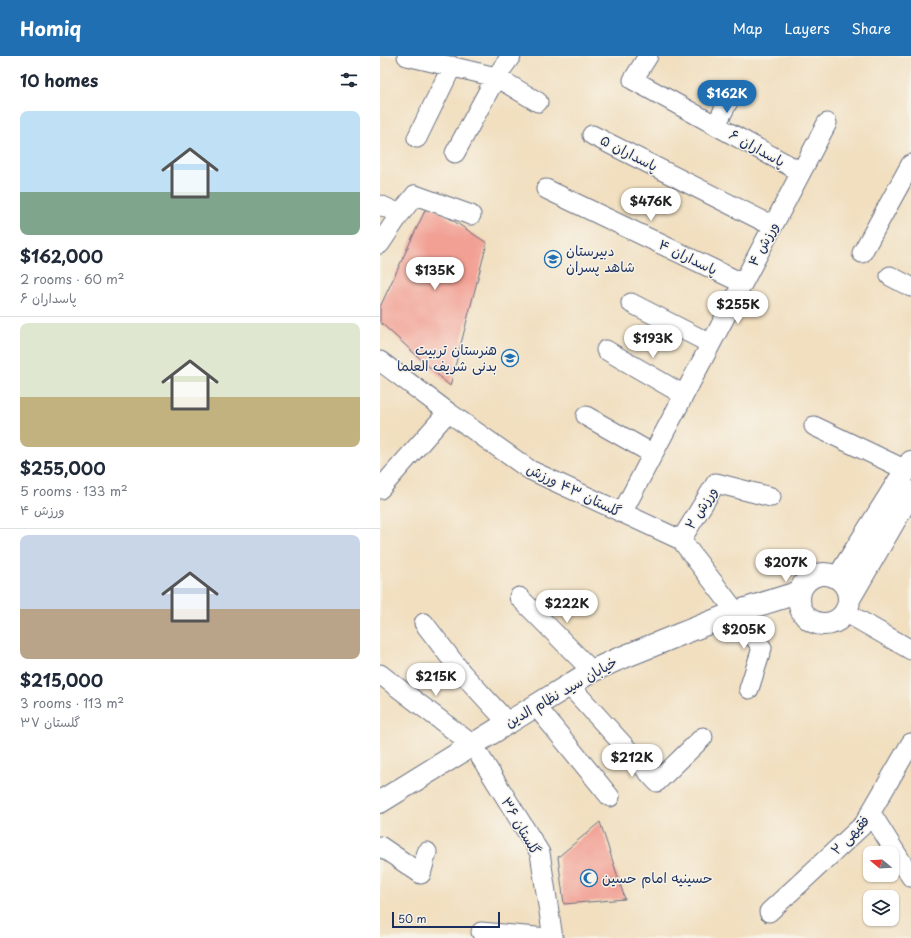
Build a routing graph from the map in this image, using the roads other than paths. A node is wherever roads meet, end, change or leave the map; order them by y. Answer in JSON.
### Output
{"nodes":[{"id":1,"x":407,"y":56,"type":"edge"},
{"id":2,"x":511,"y":56,"type":"edge"},
{"id":3,"x":648,"y":56,"type":"edge"},
{"id":4,"x":434,"y":59,"type":"edge"},
{"id":5,"x":452,"y":66,"type":"junction"},
{"id":6,"x":496,"y":76,"type":"junction"},
{"id":7,"x":730,"y":96,"type":"dead end"},
{"id":8,"x":538,"y":102,"type":"dead end"},
{"id":9,"x":827,"y":123,"type":"dead end"},
{"id":10,"x":716,"y":125,"type":"junction"},
{"id":11,"x":592,"y":135,"type":"dead end"},
{"id":12,"x":417,"y":138,"type":"dead end"},
{"id":13,"x":455,"y":152,"type":"dead end"},
{"id":14,"x":911,"y":164,"type":"edge"},
{"id":15,"x":801,"y":172,"type":"junction"},
{"id":16,"x":546,"y":189,"type":"dead end"},
{"id":17,"x":380,"y":205,"type":"edge"},
{"id":18,"x":400,"y":214,"type":"junction"},
{"id":19,"x":471,"y":215,"type":"dead end"},
{"id":20,"x":773,"y":226,"type":"junction"},
{"id":21,"x":380,"y":244,"type":"edge"},
{"id":22,"x":862,"y":253,"type":"dead end"},
{"id":23,"x":890,"y":276,"type":"dead end"},
{"id":24,"x":742,"y":283,"type":"junction"},
{"id":25,"x":911,"y":287,"type":"edge"},
{"id":26,"x":631,"y":303,"type":"dead end"},
{"id":27,"x":711,"y":344,"type":"junction"},
{"id":28,"x":606,"y":350,"type":"dead end"},
{"id":29,"x":380,"y":361,"type":"edge"},
{"id":30,"x":684,"y":395,"type":"junction"},
{"id":31,"x":448,"y":412,"type":"junction"},
{"id":32,"x":586,"y":416,"type":"dead end"},
{"id":33,"x":814,"y":426,"type":"dead end"},
{"id":34,"x":653,"y":454,"type":"junction"},
{"id":35,"x":909,"y":466,"type":"edge"},
{"id":36,"x":380,"y":489,"type":"edge"},
{"id":37,"x":911,"y":492,"type":"edge"},
{"id":38,"x":771,"y":497,"type":"dead end"},
{"id":39,"x":622,"y":513,"type":"junction"},
{"id":40,"x":681,"y":540,"type":"junction"},
{"id":41,"x":838,"y":578,"type":"junction"},
{"id":42,"x":800,"y":592,"type":"junction"},
{"id":43,"x":520,"y":597,"type":"dead end"},
{"id":44,"x":847,"y":605,"type":"junction"},
{"id":45,"x":736,"y":612,"type":"junction"},
{"id":46,"x":424,"y":623,"type":"dead end"},
{"id":47,"x":911,"y":650,"type":"edge"},
{"id":48,"x":592,"y":671,"type":"junction"},
{"id":49,"x":380,"y":674,"type":"edge"},
{"id":50,"x":570,"y":686,"type":"junction"},
{"id":51,"x":749,"y":689,"type":"dead end"},
{"id":52,"x":536,"y":706,"type":"junction"},
{"id":53,"x":508,"y":723,"type":"junction"},
{"id":54,"x":703,"y":737,"type":"dead end"},
{"id":55,"x":911,"y":743,"type":"edge"},
{"id":56,"x":472,"y":745,"type":"junction"},
{"id":57,"x":610,"y":797,"type":"dead end"},
{"id":58,"x":380,"y":802,"type":"edge"},
{"id":59,"x":871,"y":813,"type":"junction"},
{"id":60,"x":380,"y":846,"type":"edge"},
{"id":61,"x":428,"y":852,"type":"dead end"},
{"id":62,"x":911,"y":877,"type":"edge"},
{"id":63,"x":769,"y":912,"type":"dead end"},
{"id":64,"x":481,"y":932,"type":"dead end"},
{"id":65,"x":548,"y":938,"type":"edge"},
{"id":66,"x":553,"y":938,"type":"edge"}],
"edges":[{"from":1,"to":4,"type":"street"},
{"from":2,"to":6,"type":"street"},
{"from":3,"to":10,"type":"street","name":"پاسداران ۶"},
{"from":4,"to":5,"type":"street"},
{"from":5,"to":6,"type":"street"},
{"from":5,"to":12,"type":"street"},
{"from":6,"to":8,"type":"street"},
{"from":6,"to":13,"type":"street"},
{"from":7,"to":10,"type":"street"},
{"from":9,"to":15,"type":"street","name":"ورزش ۴"},
{"from":10,"to":15,"type":"street","name":"پاسداران ۶"},
{"from":11,"to":20,"type":"street","name":"پاسداران ۵"},
{"from":14,"to":22,"type":"street"},
{"from":15,"to":20,"type":"street","name":"ورزش ۴"},
{"from":16,"to":24,"type":"street","name":"پاسداران ۴"},
{"from":17,"to":18,"type":"street"},
{"from":18,"to":19,"type":"street"},
{"from":18,"to":21,"type":"street"},
{"from":20,"to":24,"type":"street","name":"ورزش ۴"},
{"from":23,"to":25,"type":"street"},
{"from":24,"to":27,"type":"street","name":"ورزش ۴"},
{"from":26,"to":27,"type":"street"},
{"from":27,"to":30,"type":"street","name":"ورزش ۴"},
{"from":28,"to":30,"type":"street"},
{"from":29,"to":31,"type":"street","name":"گلستان ۴۳ ورزش"},
{"from":30,"to":34,"type":"street","name":"ورزش ۴"},
{"from":31,"to":36,"type":"street"},
{"from":31,"to":39,"type":"street","name":"گلستان ۴۳ ورزش"},
{"from":32,"to":34,"type":"street"},
{"from":33,"to":35,"type":"street"},
{"from":34,"to":39,"type":"street","name":"ورزش ۴"},
{"from":35,"to":41,"type":"main road"},
{"from":37,"to":44,"type":"main road"},
{"from":38,"to":40,"type":"street","name":"ورزش ۲"},
{"from":39,"to":40,"type":"street","name":"گلستان ۴۳ ورزش"},
{"from":40,"to":45,"type":"street","name":"گلستان ۴۳ ورزش"},
{"from":41,"to":42,"type":"main road"},
{"from":41,"to":44,"type":"main road"},
{"from":42,"to":44,"type":"main road"},
{"from":42,"to":45,"type":"main road","name":"خیابان سید نظام الدین"},
{"from":43,"to":48,"type":"street"},
{"from":44,"to":47,"type":"street"},
{"from":45,"to":48,"type":"main road","name":"خیابان سید نظام الدین"},
{"from":45,"to":51,"type":"street","name":"گلستان ۴۳ ورزش"},
{"from":46,"to":53,"type":"street"},
{"from":48,"to":50,"type":"main road","name":"خیابان سید نظام الدین"},
{"from":49,"to":56,"type":"street"},
{"from":50,"to":52,"type":"main road","name":"خیابان سید نظام الدین"},
{"from":50,"to":54,"type":"street"},
{"from":52,"to":53,"type":"main road","name":"خیابان سید نظام الدین"},
{"from":52,"to":57,"type":"street"},
{"from":53,"to":56,"type":"main road","name":"خیابان سید نظام الدین"},
{"from":55,"to":59,"type":"street","name":"فقیهی ۲"},
{"from":56,"to":58,"type":"main road","name":"خیابان سید نظام الدین"},
{"from":56,"to":66,"type":"street","name":"گلستان ۳۶"},
{"from":59,"to":62,"type":"street"},
{"from":59,"to":63,"type":"street","name":"فقیهی ۲"},
{"from":60,"to":61,"type":"street"},
{"from":64,"to":65,"type":"street"}]}
